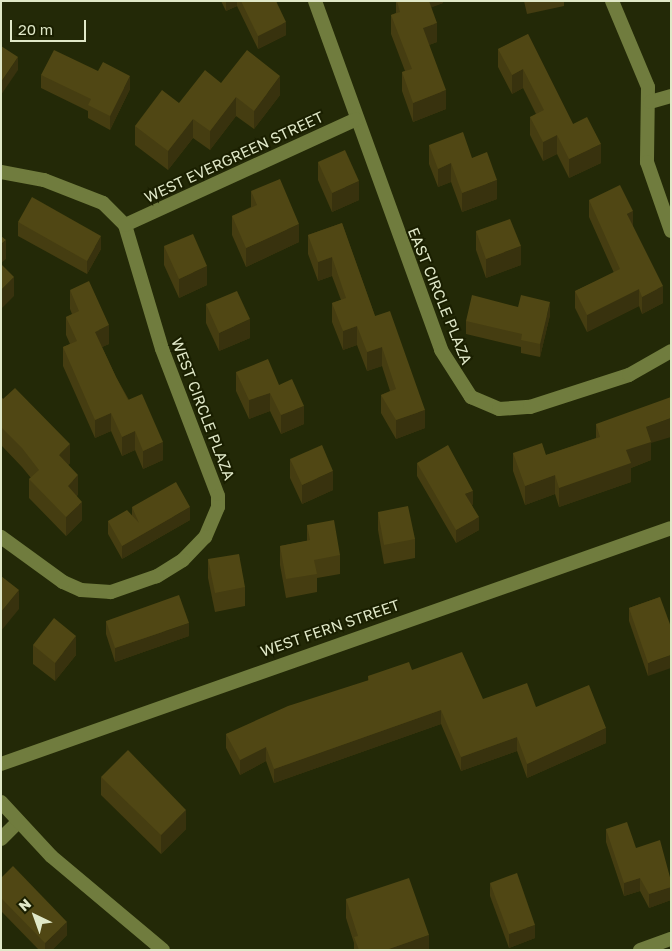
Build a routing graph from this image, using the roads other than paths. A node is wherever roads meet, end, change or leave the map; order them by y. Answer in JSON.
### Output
{"nodes":[{"id":1,"x":315,"y":1,"type":"edge"},
{"id":2,"x":612,"y":1,"type":"edge"},
{"id":3,"x":671,"y":96,"type":"edge"},
{"id":4,"x":650,"y":102,"type":"junction"},
{"id":5,"x":356,"y":120,"type":"junction"},
{"id":6,"x":1,"y":172,"type":"edge"},
{"id":7,"x":125,"y":225,"type":"junction"},
{"id":8,"x":671,"y":232,"type":"edge"},
{"id":9,"x":671,"y":351,"type":"edge"},
{"id":10,"x":671,"y":528,"type":"edge"},
{"id":11,"x":1,"y":537,"type":"edge"},
{"id":12,"x":1,"y":764,"type":"edge"},
{"id":13,"x":1,"y":802,"type":"edge"},
{"id":14,"x":18,"y":822,"type":"junction"},
{"id":15,"x":1,"y":838,"type":"edge"},
{"id":16,"x":671,"y":939,"type":"edge"},
{"id":17,"x":163,"y":950,"type":"edge"},
{"id":18,"x":640,"y":950,"type":"edge"}],
"edges":[{"from":1,"to":5,"type":"street","name":"EAST CIRCLE PLAZA"},
{"from":2,"to":4,"type":"street"},
{"from":3,"to":4,"type":"street"},
{"from":4,"to":8,"type":"street"},
{"from":5,"to":7,"type":"street","name":"WEST EVERGREEN STREET"},
{"from":5,"to":9,"type":"street","name":"EAST CIRCLE PLAZA"},
{"from":6,"to":7,"type":"street","name":"WEST CIRCLE PLAZA"},
{"from":7,"to":11,"type":"street","name":"WEST CIRCLE PLAZA"},
{"from":10,"to":12,"type":"street","name":"WEST FERN STREET"},
{"from":13,"to":14,"type":"street"},
{"from":14,"to":15,"type":"street"},
{"from":14,"to":17,"type":"street"},
{"from":16,"to":18,"type":"street"}]}
